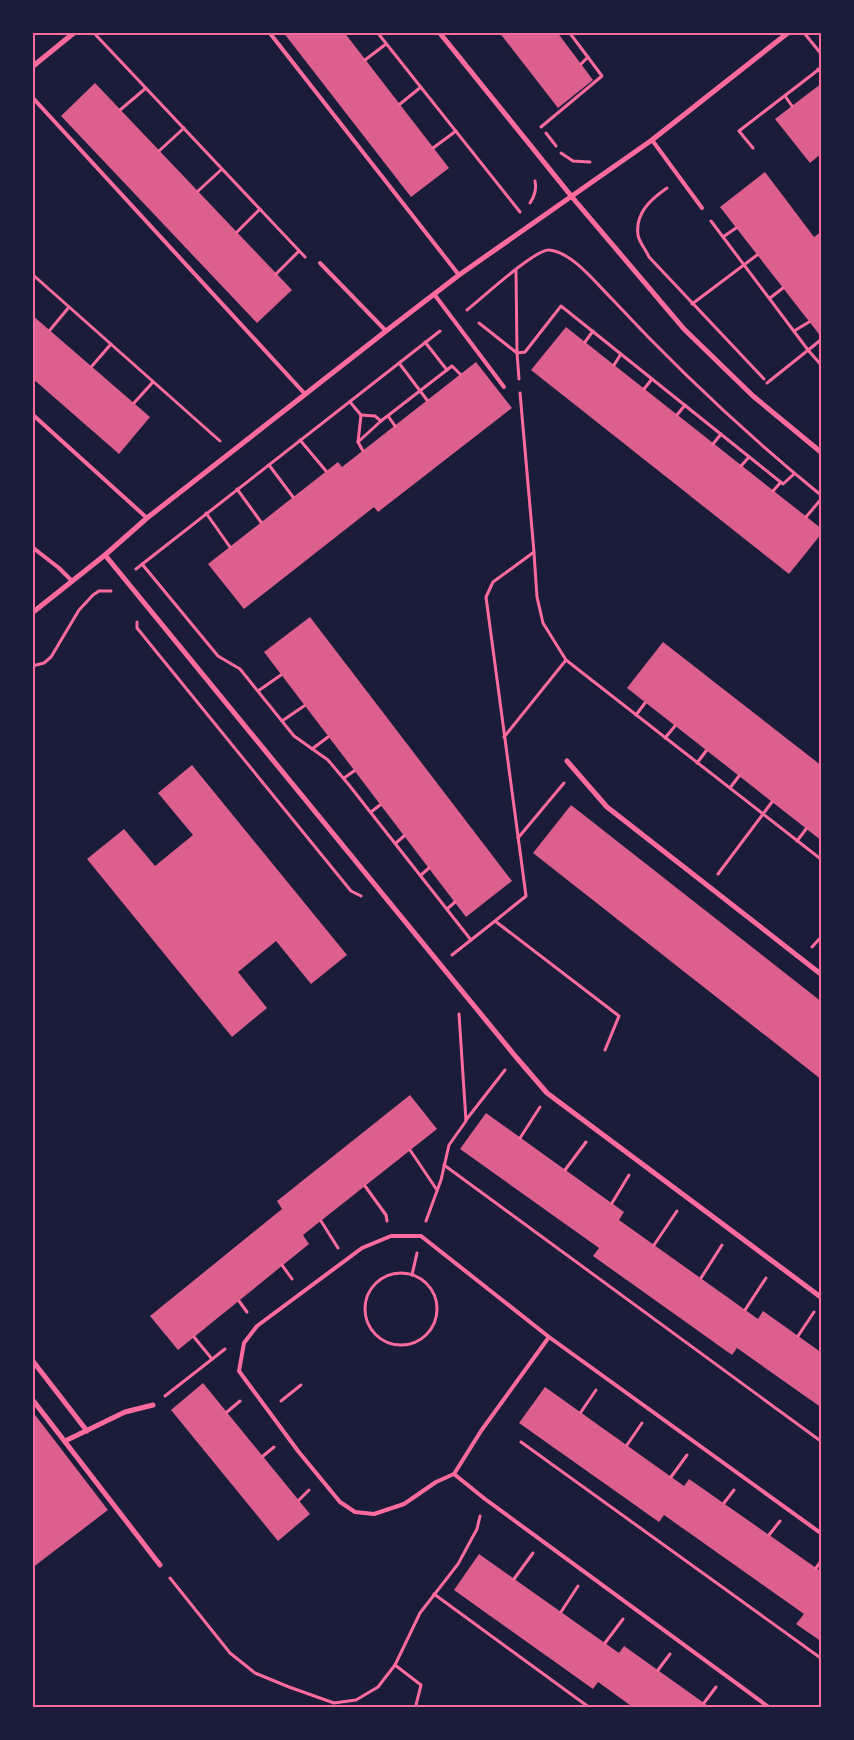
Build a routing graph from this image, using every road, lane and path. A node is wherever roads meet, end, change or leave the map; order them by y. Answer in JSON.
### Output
{"nodes":[{"id":1,"x":75,"y":32,"type":"edge"},
{"id":2,"x":93,"y":32,"type":"edge"},
{"id":3,"x":269,"y":32,"type":"edge"},
{"id":4,"x":377,"y":32,"type":"edge"},
{"id":5,"x":439,"y":32,"type":"edge"},
{"id":6,"x":569,"y":32,"type":"edge"},
{"id":7,"x":789,"y":32,"type":"edge"},
{"id":8,"x":804,"y":32,"type":"edge"},
{"id":9,"x":386,"y":44,"type":"junction"},
{"id":10,"x":822,"y":55,"type":"edge"},
{"id":11,"x":588,"y":57,"type":"junction"},
{"id":12,"x":365,"y":60,"type":"dead end"},
{"id":13,"x":581,"y":64,"type":"dead end"},
{"id":14,"x":32,"y":67,"type":"edge"},
{"id":15,"x":820,"y":68,"type":"edge"},
{"id":16,"x":822,"y":74,"type":"edge"},
{"id":17,"x":421,"y":87,"type":"junction"},
{"id":18,"x":146,"y":88,"type":"junction"},
{"id":19,"x":785,"y":96,"type":"junction"},
{"id":20,"x":32,"y":98,"type":"edge"},
{"id":21,"x":400,"y":104,"type":"dead end"},
{"id":22,"x":792,"y":106,"type":"dead end"},
{"id":23,"x":120,"y":110,"type":"dead end"},
{"id":24,"x":535,"y":120,"type":"dead end"},
{"id":25,"x":184,"y":128,"type":"junction"},
{"id":26,"x":541,"y":128,"type":"junction"},
{"id":27,"x":456,"y":131,"type":"junction"},
{"id":28,"x":652,"y":140,"type":"junction"},
{"id":29,"x":434,"y":148,"type":"dead end"},
{"id":30,"x":752,"y":148,"type":"dead end"},
{"id":31,"x":159,"y":151,"type":"dead end"},
{"id":32,"x":597,"y":161,"type":"dead end"},
{"id":33,"x":222,"y":169,"type":"junction"},
{"id":34,"x":534,"y":177,"type":"dead end"},
{"id":35,"x":680,"y":179,"type":"junction"},
{"id":36,"x":198,"y":191,"type":"dead end"},
{"id":37,"x":572,"y":197,"type":"junction"},
{"id":38,"x":528,"y":205,"type":"dead end"},
{"id":39,"x":702,"y":208,"type":"joint"},
{"id":40,"x":260,"y":209,"type":"junction"},
{"id":41,"x":524,"y":209,"type":"dead end"},
{"id":42,"x":520,"y":213,"type":"junction"},
{"id":43,"x":513,"y":218,"type":"dead end"},
{"id":44,"x":736,"y":228,"type":"dead end"},
{"id":45,"x":237,"y":232,"type":"dead end"},
{"id":46,"x":723,"y":237,"type":"junction"},
{"id":47,"x":300,"y":251,"type":"junction"},
{"id":48,"x":757,"y":255,"type":"dead end"},
{"id":49,"x":320,"y":264,"type":"joint"},
{"id":50,"x":744,"y":264,"type":"junction"},
{"id":51,"x":516,"y":270,"type":"junction"},
{"id":52,"x":32,"y":274,"type":"edge"},
{"id":53,"x":276,"y":274,"type":"dead end"},
{"id":54,"x":460,"y":275,"type":"junction"},
{"id":55,"x":783,"y":288,"type":"dead end"},
{"id":56,"x":434,"y":294,"type":"junction"},
{"id":57,"x":770,"y":299,"type":"junction"},
{"id":58,"x":692,"y":304,"type":"junction"},
{"id":59,"x":69,"y":307,"type":"junction"},
{"id":60,"x":465,"y":312,"type":"junction"},
{"id":61,"x":454,"y":320,"type":"junction"},
{"id":62,"x":809,"y":322,"type":"dead end"},
{"id":63,"x":50,"y":330,"type":"dead end"},
{"id":64,"x":386,"y":331,"type":"junction"},
{"id":65,"x":592,"y":331,"type":"junction"},
{"id":66,"x":794,"y":331,"type":"junction"},
{"id":67,"x":822,"y":340,"type":"edge"},
{"id":68,"x":426,"y":342,"type":"junction"},
{"id":69,"x":584,"y":342,"type":"dead end"},
{"id":70,"x":111,"y":344,"type":"junction"},
{"id":71,"x":808,"y":350,"type":"junction"},
{"id":72,"x":517,"y":353,"type":"junction"},
{"id":73,"x":621,"y":354,"type":"junction"},
{"id":74,"x":399,"y":363,"type":"junction"},
{"id":75,"x":614,"y":365,"type":"dead end"},
{"id":76,"x":92,"y":366,"type":"dead end"},
{"id":77,"x":822,"y":366,"type":"edge"},
{"id":78,"x":447,"y":370,"type":"junction"},
{"id":79,"x":460,"y":374,"type":"dead end"},
{"id":80,"x":652,"y":379,"type":"junction"},
{"id":81,"x":153,"y":382,"type":"junction"},
{"id":82,"x":767,"y":383,"type":"junction"},
{"id":83,"x":504,"y":387,"type":"dead end"},
{"id":84,"x":644,"y":389,"type":"dead end"},
{"id":85,"x":774,"y":389,"type":"dead end"},
{"id":86,"x":420,"y":391,"type":"junction"},
{"id":87,"x":305,"y":394,"type":"junction"},
{"id":88,"x":427,"y":400,"type":"dead end"},
{"id":89,"x":350,"y":402,"type":"junction"},
{"id":90,"x":134,"y":403,"type":"dead end"},
{"id":91,"x":685,"y":405,"type":"junction"},
{"id":92,"x":32,"y":414,"type":"edge"},
{"id":93,"x":361,"y":415,"type":"junction"},
{"id":94,"x":677,"y":415,"type":"dead end"},
{"id":95,"x":388,"y":416,"type":"junction"},
{"id":96,"x":381,"y":422,"type":"junction"},
{"id":97,"x":395,"y":426,"type":"dead end"},
{"id":98,"x":721,"y":434,"type":"junction"},
{"id":99,"x":300,"y":440,"type":"junction"},
{"id":100,"x":358,"y":442,"type":"junction"},
{"id":101,"x":713,"y":444,"type":"dead end"},
{"id":102,"x":363,"y":451,"type":"dead end"},
{"id":103,"x":230,"y":453,"type":"junction"},
{"id":104,"x":822,"y":453,"type":"edge"},
{"id":105,"x":749,"y":457,"type":"junction"},
{"id":106,"x":269,"y":465,"type":"junction"},
{"id":107,"x":741,"y":466,"type":"dead end"},
{"id":108,"x":326,"y":471,"type":"dead end"},
{"id":109,"x":794,"y":474,"type":"junction"},
{"id":110,"x":781,"y":482,"type":"junction"},
{"id":111,"x":237,"y":489,"type":"junction"},
{"id":112,"x":773,"y":490,"type":"dead end"},
{"id":113,"x":293,"y":497,"type":"dead end"},
{"id":114,"x":822,"y":497,"type":"edge"},
{"id":115,"x":206,"y":513,"type":"junction"},
{"id":116,"x":806,"y":517,"type":"dead end"},
{"id":117,"x":148,"y":518,"type":"junction"},
{"id":118,"x":261,"y":522,"type":"dead end"},
{"id":119,"x":32,"y":547,"type":"edge"},
{"id":120,"x":230,"y":547,"type":"dead end"},
{"id":121,"x":534,"y":552,"type":"junction"},
{"id":122,"x":106,"y":555,"type":"junction"},
{"id":123,"x":142,"y":564,"type":"junction"},
{"id":124,"x":123,"y":578,"type":"junction"},
{"id":125,"x":72,"y":582,"type":"junction"},
{"id":126,"x":109,"y":590,"type":"junction"},
{"id":127,"x":118,"y":594,"type":"dead end"},
{"id":128,"x":32,"y":613,"type":"edge"},
{"id":129,"x":136,"y":614,"type":"dead end"},
{"id":130,"x":566,"y":660,"type":"junction"},
{"id":131,"x":32,"y":666,"type":"edge"},
{"id":132,"x":281,"y":675,"type":"dead end"},
{"id":133,"x":258,"y":691,"type":"junction"},
{"id":134,"x":645,"y":703,"type":"dead end"},
{"id":135,"x":304,"y":706,"type":"dead end"},
{"id":136,"x":636,"y":715,"type":"junction"},
{"id":137,"x":282,"y":722,"type":"junction"},
{"id":138,"x":675,"y":726,"type":"dead end"},
{"id":139,"x":328,"y":737,"type":"dead end"},
{"id":140,"x":504,"y":737,"type":"junction"},
{"id":141,"x":665,"y":738,"type":"junction"},
{"id":142,"x":312,"y":749,"type":"junction"},
{"id":143,"x":706,"y":751,"type":"dead end"},
{"id":144,"x":567,"y":761,"type":"dead end"},
{"id":145,"x":697,"y":763,"type":"junction"},
{"id":146,"x":575,"y":770,"type":"junction"},
{"id":147,"x":354,"y":771,"type":"dead end"},
{"id":148,"x":739,"y":776,"type":"dead end"},
{"id":149,"x":344,"y":778,"type":"junction"},
{"id":150,"x":730,"y":788,"type":"junction"},
{"id":151,"x":772,"y":802,"type":"dead end"},
{"id":152,"x":380,"y":805,"type":"dead end"},
{"id":153,"x":371,"y":812,"type":"junction"},
{"id":154,"x":763,"y":814,"type":"junction"},
{"id":155,"x":806,"y":829,"type":"dead end"},
{"id":156,"x":404,"y":836,"type":"dead end"},
{"id":157,"x":518,"y":838,"type":"junction"},
{"id":158,"x":797,"y":841,"type":"junction"},
{"id":159,"x":396,"y":844,"type":"junction"},
{"id":160,"x":822,"y":860,"type":"edge"},
{"id":161,"x":429,"y":868,"type":"dead end"},
{"id":162,"x":421,"y":875,"type":"junction"},
{"id":163,"x":709,"y":886,"type":"junction"},
{"id":164,"x":364,"y":898,"type":"dead end"},
{"id":165,"x":455,"y":902,"type":"dead end"},
{"id":166,"x":447,"y":909,"type":"junction"},
{"id":167,"x":495,"y":922,"type":"junction"},
{"id":168,"x":471,"y":940,"type":"junction"},
{"id":169,"x":440,"y":965,"type":"junction"},
{"id":170,"x":822,"y":975,"type":"edge"},
{"id":171,"x":461,"y":990,"type":"junction"},
{"id":172,"x":605,"y":1050,"type":"dead end"},
{"id":173,"x":516,"y":1057,"type":"junction"},
{"id":174,"x":540,"y":1107,"type":"dead end"},
{"id":175,"x":466,"y":1121,"type":"junction"},
{"id":176,"x":520,"y":1138,"type":"dead end"},
{"id":177,"x":586,"y":1142,"type":"dead end"},
{"id":178,"x":410,"y":1150,"type":"dead end"},
{"id":179,"x":444,"y":1165,"type":"junction"},
{"id":180,"x":565,"y":1170,"type":"dead end"},
{"id":181,"x":629,"y":1175,"type":"dead end"},
{"id":182,"x":365,"y":1186,"type":"dead end"},
{"id":183,"x":437,"y":1190,"type":"junction"},
{"id":184,"x":612,"y":1203,"type":"dead end"},
{"id":185,"x":676,"y":1211,"type":"dead end"},
{"id":186,"x":321,"y":1221,"type":"dead end"},
{"id":187,"x":391,"y":1236,"type":"junction"},
{"id":188,"x":421,"y":1236,"type":"junction"},
{"id":189,"x":723,"y":1243,"type":"dead end"},
{"id":190,"x":654,"y":1245,"type":"dead end"},
{"id":191,"x":346,"y":1260,"type":"junction"},
{"id":192,"x":767,"y":1277,"type":"dead end"},
{"id":193,"x":701,"y":1278,"type":"dead end"},
{"id":194,"x":822,"y":1298,"type":"edge"},
{"id":195,"x":744,"y":1310,"type":"dead end"},
{"id":196,"x":814,"y":1311,"type":"dead end"},
{"id":197,"x":798,"y":1336,"type":"dead end"},
{"id":198,"x":194,"y":1337,"type":"dead end"},
{"id":199,"x":549,"y":1337,"type":"junction"},
{"id":200,"x":244,"y":1344,"type":"junction"},
{"id":201,"x":403,"y":1345,"type":"joint"},
{"id":202,"x":212,"y":1359,"type":"junction"},
{"id":203,"x":32,"y":1360,"type":"edge"},
{"id":204,"x":605,"y":1377,"type":"junction"},
{"id":205,"x":301,"y":1385,"type":"dead end"},
{"id":206,"x":32,"y":1399,"type":"edge"},
{"id":207,"x":153,"y":1405,"type":"joint"},
{"id":208,"x":651,"y":1410,"type":"junction"},
{"id":209,"x":268,"y":1411,"type":"junction"},
{"id":210,"x":581,"y":1412,"type":"dead end"},
{"id":211,"x":87,"y":1431,"type":"junction"},
{"id":212,"x":65,"y":1441,"type":"junction"},
{"id":213,"x":521,"y":1442,"type":"dead end"},
{"id":214,"x":822,"y":1442,"type":"edge"},
{"id":215,"x":696,"y":1443,"type":"junction"},
{"id":216,"x":627,"y":1445,"type":"dead end"},
{"id":217,"x":454,"y":1474,"type":"junction"},
{"id":218,"x":671,"y":1476,"type":"dead end"},
{"id":219,"x":485,"y":1499,"type":"junction"},
{"id":220,"x":822,"y":1534,"type":"edge"},
{"id":221,"x":542,"y":1540,"type":"junction"},
{"id":222,"x":822,"y":1560,"type":"edge"},
{"id":223,"x":160,"y":1565,"type":"joint"},
{"id":224,"x":816,"y":1568,"type":"dead end"},
{"id":225,"x":587,"y":1574,"type":"junction"},
{"id":226,"x":514,"y":1579,"type":"dead end"},
{"id":227,"x":434,"y":1594,"type":"junction"},
{"id":228,"x":633,"y":1607,"type":"junction"},
{"id":229,"x":561,"y":1612,"type":"dead end"},
{"id":230,"x":605,"y":1644,"type":"dead end"},
{"id":231,"x":822,"y":1659,"type":"edge"},
{"id":232,"x":395,"y":1665,"type":"junction"},
{"id":233,"x":587,"y":1706,"type":"edge"},
{"id":234,"x":420,"y":1708,"type":"edge"},
{"id":235,"x":770,"y":1708,"type":"edge"}],
"edges":[{"from":1,"to":14,"type":"street"},
{"from":2,"to":18,"type":"path"},
{"from":3,"to":54,"type":"lane"},
{"from":4,"to":9,"type":"path"},
{"from":5,"to":37,"type":"street"},
{"from":6,"to":11,"type":"path"},
{"from":7,"to":28,"type":"street"},
{"from":8,"to":10,"type":"path"},
{"from":9,"to":12,"type":"path"},
{"from":9,"to":17,"type":"path"},
{"from":11,"to":13,"type":"path"},
{"from":11,"to":26,"type":"path"},
{"from":15,"to":16,"type":"path"},
{"from":15,"to":19,"type":"path"},
{"from":17,"to":21,"type":"path"},
{"from":17,"to":27,"type":"path"},
{"from":18,"to":23,"type":"path"},
{"from":18,"to":25,"type":"path"},
{"from":19,"to":22,"type":"path"},
{"from":19,"to":30,"type":"path"},
{"from":20,"to":87,"type":"lane"},
{"from":24,"to":26,"type":"path"},
{"from":25,"to":31,"type":"path"},
{"from":25,"to":33,"type":"path"},
{"from":26,"to":32,"type":"path"},
{"from":27,"to":29,"type":"path"},
{"from":27,"to":42,"type":"path"},
{"from":28,"to":35,"type":"lane"},
{"from":28,"to":37,"type":"street"},
{"from":33,"to":36,"type":"path"},
{"from":33,"to":40,"type":"path"},
{"from":34,"to":38,"type":"path"},
{"from":35,"to":39,"type":"lane"},
{"from":35,"to":58,"type":"path"},
{"from":37,"to":54,"type":"street"},
{"from":37,"to":104,"type":"street"},
{"from":39,"to":46,"type":"path"},
{"from":40,"to":45,"type":"path"},
{"from":40,"to":47,"type":"path"},
{"from":41,"to":42,"type":"path"},
{"from":42,"to":43,"type":"path"},
{"from":44,"to":46,"type":"path"},
{"from":46,"to":50,"type":"path"},
{"from":47,"to":49,"type":"path"},
{"from":47,"to":53,"type":"path"},
{"from":48,"to":50,"type":"path"},
{"from":49,"to":64,"type":"lane"},
{"from":50,"to":57,"type":"path"},
{"from":50,"to":58,"type":"path"},
{"from":51,"to":60,"type":"path"},
{"from":51,"to":72,"type":"path"},
{"from":51,"to":109,"type":"path"},
{"from":52,"to":59,"type":"path"},
{"from":54,"to":56,"type":"street"},
{"from":55,"to":57,"type":"path"},
{"from":56,"to":61,"type":"lane"},
{"from":56,"to":64,"type":"street"},
{"from":57,"to":66,"type":"path"},
{"from":58,"to":82,"type":"path"},
{"from":59,"to":63,"type":"path"},
{"from":59,"to":70,"type":"path"},
{"from":60,"to":61,"type":"path"},
{"from":60,"to":72,"type":"path"},
{"from":61,"to":68,"type":"path"},
{"from":61,"to":83,"type":"lane"},
{"from":62,"to":66,"type":"path"},
{"from":64,"to":87,"type":"street"},
{"from":65,"to":69,"type":"path"},
{"from":65,"to":72,"type":"path"},
{"from":65,"to":73,"type":"path"},
{"from":66,"to":71,"type":"path"},
{"from":67,"to":71,"type":"path"},
{"from":68,"to":74,"type":"path"},
{"from":68,"to":78,"type":"path"},
{"from":70,"to":76,"type":"path"},
{"from":70,"to":81,"type":"path"},
{"from":71,"to":77,"type":"path"},
{"from":71,"to":82,"type":"path"},
{"from":72,"to":121,"type":"path"},
{"from":73,"to":75,"type":"path"},
{"from":73,"to":80,"type":"path"},
{"from":74,"to":86,"type":"path"},
{"from":74,"to":89,"type":"path"},
{"from":78,"to":79,"type":"path"},
{"from":78,"to":86,"type":"path"},
{"from":80,"to":84,"type":"path"},
{"from":80,"to":91,"type":"path"},
{"from":81,"to":90,"type":"path"},
{"from":81,"to":103,"type":"path"},
{"from":82,"to":85,"type":"path"},
{"from":86,"to":88,"type":"path"},
{"from":86,"to":95,"type":"path"},
{"from":87,"to":103,"type":"street"},
{"from":89,"to":93,"type":"path"},
{"from":89,"to":99,"type":"path"},
{"from":91,"to":94,"type":"path"},
{"from":91,"to":98,"type":"path"},
{"from":92,"to":117,"type":"lane"},
{"from":93,"to":96,"type":"path"},
{"from":93,"to":100,"type":"path"},
{"from":95,"to":96,"type":"path"},
{"from":95,"to":97,"type":"path"},
{"from":96,"to":100,"type":"path"},
{"from":98,"to":101,"type":"path"},
{"from":98,"to":105,"type":"path"},
{"from":99,"to":106,"type":"path"},
{"from":99,"to":108,"type":"path"},
{"from":100,"to":102,"type":"path"},
{"from":103,"to":117,"type":"street"},
{"from":105,"to":107,"type":"path"},
{"from":105,"to":110,"type":"path"},
{"from":106,"to":111,"type":"path"},
{"from":106,"to":113,"type":"path"},
{"from":109,"to":110,"type":"path"},
{"from":109,"to":114,"type":"path"},
{"from":110,"to":112,"type":"path"},
{"from":111,"to":115,"type":"path"},
{"from":111,"to":118,"type":"path"},
{"from":114,"to":116,"type":"path"},
{"from":115,"to":120,"type":"path"},
{"from":115,"to":123,"type":"path"},
{"from":117,"to":122,"type":"street"},
{"from":119,"to":125,"type":"lane"},
{"from":121,"to":130,"type":"path"},
{"from":121,"to":140,"type":"path"},
{"from":122,"to":124,"type":"street"},
{"from":122,"to":125,"type":"street"},
{"from":123,"to":124,"type":"path"},
{"from":123,"to":133,"type":"path"},
{"from":124,"to":126,"type":"path"},
{"from":124,"to":169,"type":"street"},
{"from":125,"to":128,"type":"street"},
{"from":126,"to":127,"type":"path"},
{"from":126,"to":131,"type":"path"},
{"from":129,"to":164,"type":"path"},
{"from":130,"to":136,"type":"path"},
{"from":130,"to":140,"type":"path"},
{"from":132,"to":133,"type":"path"},
{"from":133,"to":137,"type":"path"},
{"from":134,"to":136,"type":"path"},
{"from":135,"to":137,"type":"path"},
{"from":136,"to":141,"type":"path"},
{"from":137,"to":142,"type":"path"},
{"from":138,"to":141,"type":"path"},
{"from":139,"to":142,"type":"path"},
{"from":140,"to":157,"type":"path"},
{"from":141,"to":145,"type":"path"},
{"from":142,"to":149,"type":"path"},
{"from":143,"to":145,"type":"path"},
{"from":144,"to":146,"type":"street"},
{"from":145,"to":150,"type":"path"},
{"from":146,"to":157,"type":"path"},
{"from":146,"to":163,"type":"street"},
{"from":147,"to":149,"type":"path"},
{"from":148,"to":150,"type":"path"},
{"from":149,"to":153,"type":"path"},
{"from":150,"to":154,"type":"path"},
{"from":151,"to":154,"type":"path"},
{"from":152,"to":153,"type":"path"},
{"from":153,"to":159,"type":"path"},
{"from":154,"to":158,"type":"path"},
{"from":154,"to":163,"type":"path"},
{"from":155,"to":158,"type":"path"},
{"from":156,"to":159,"type":"path"},
{"from":157,"to":167,"type":"path"},
{"from":158,"to":160,"type":"path"},
{"from":159,"to":162,"type":"path"},
{"from":161,"to":162,"type":"path"},
{"from":162,"to":166,"type":"path"},
{"from":163,"to":170,"type":"street"},
{"from":165,"to":166,"type":"path"},
{"from":166,"to":168,"type":"path"},
{"from":167,"to":168,"type":"path"},
{"from":167,"to":172,"type":"path"},
{"from":168,"to":169,"type":"path"},
{"from":169,"to":171,"type":"street"},
{"from":171,"to":173,"type":"street"},
{"from":171,"to":175,"type":"path"},
{"from":173,"to":175,"type":"path"},
{"from":173,"to":194,"type":"street"},
{"from":174,"to":176,"type":"path"},
{"from":175,"to":179,"type":"path"},
{"from":177,"to":180,"type":"path"},
{"from":178,"to":183,"type":"path"},
{"from":179,"to":183,"type":"path"},
{"from":179,"to":214,"type":"path"},
{"from":181,"to":184,"type":"path"},
{"from":182,"to":187,"type":"path"},
{"from":183,"to":188,"type":"path"},
{"from":185,"to":190,"type":"path"},
{"from":186,"to":191,"type":"path"},
{"from":187,"to":188,"type":"lane"},
{"from":187,"to":191,"type":"lane"},
{"from":188,"to":199,"type":"lane"},
{"from":189,"to":193,"type":"path"},
{"from":191,"to":200,"type":"lane"},
{"from":192,"to":195,"type":"path"},
{"from":196,"to":197,"type":"path"},
{"from":198,"to":202,"type":"path"},
{"from":199,"to":204,"type":"lane"},
{"from":199,"to":217,"type":"lane"},
{"from":200,"to":202,"type":"path"},
{"from":200,"to":209,"type":"lane"},
{"from":201,"to":201,"type":"path"},
{"from":202,"to":207,"type":"path"},
{"from":203,"to":211,"type":"street"},
{"from":204,"to":208,"type":"lane"},
{"from":204,"to":210,"type":"path"},
{"from":205,"to":209,"type":"path"},
{"from":206,"to":212,"type":"street"},
{"from":207,"to":211,"type":"street"},
{"from":208,"to":215,"type":"lane"},
{"from":208,"to":216,"type":"path"},
{"from":209,"to":217,"type":"lane"},
{"from":211,"to":212,"type":"street"},
{"from":212,"to":223,"type":"street"},
{"from":213,"to":231,"type":"path"},
{"from":215,"to":218,"type":"path"},
{"from":215,"to":220,"type":"lane"},
{"from":217,"to":219,"type":"lane"},
{"from":219,"to":221,"type":"lane"},
{"from":219,"to":227,"type":"path"},
{"from":221,"to":225,"type":"lane"},
{"from":221,"to":226,"type":"path"},
{"from":222,"to":224,"type":"path"},
{"from":223,"to":232,"type":"path"},
{"from":225,"to":228,"type":"lane"},
{"from":225,"to":229,"type":"path"},
{"from":227,"to":232,"type":"path"},
{"from":227,"to":233,"type":"path"},
{"from":228,"to":230,"type":"path"},
{"from":228,"to":235,"type":"lane"},
{"from":232,"to":234,"type":"path"}]}
